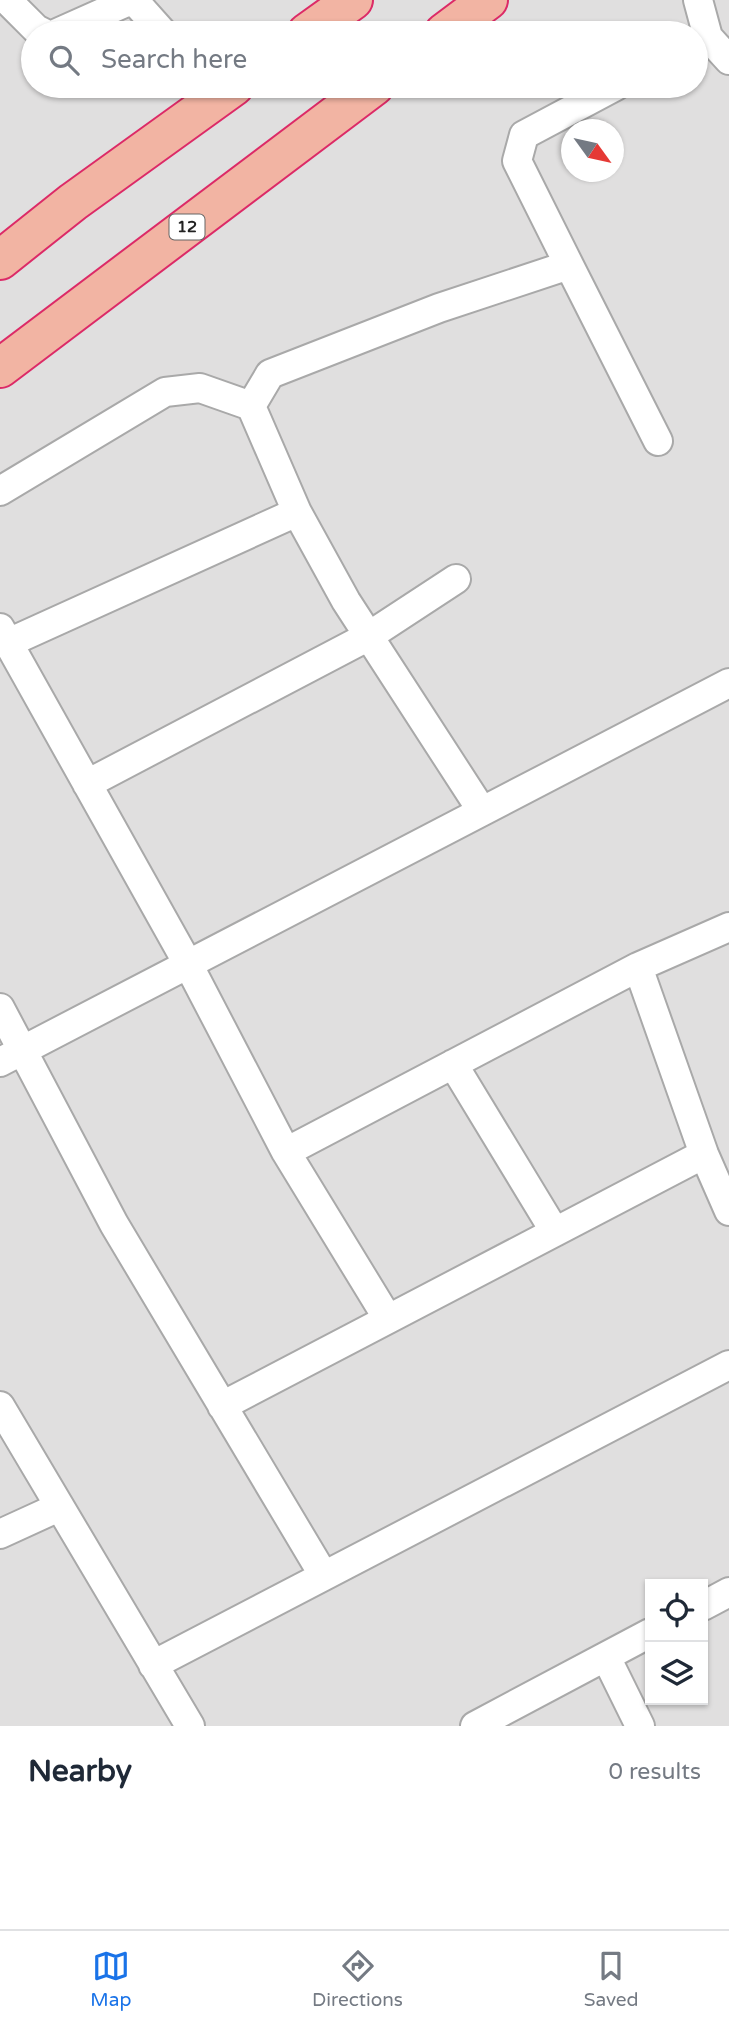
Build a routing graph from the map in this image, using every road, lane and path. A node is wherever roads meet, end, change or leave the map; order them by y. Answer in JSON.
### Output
{"nodes":[{"id":1,"x":7,"y":0,"type":"edge"},
{"id":2,"x":488,"y":0,"type":"edge"},
{"id":3,"x":698,"y":0,"type":"edge"},
{"id":4,"x":351,"y":1,"type":"edge"},
{"id":5,"x":28,"y":21,"type":"edge"},
{"id":6,"x":84,"y":21,"type":"edge"},
{"id":7,"x":152,"y":21,"type":"edge"},
{"id":8,"x":324,"y":21,"type":"edge"},
{"id":9,"x":460,"y":21,"type":"edge"},
{"id":10,"x":700,"y":21,"type":"edge"},
{"id":11,"x":708,"y":44,"type":"edge"},
{"id":12,"x":729,"y":60,"type":"edge"},
{"id":13,"x":208,"y":98,"type":"edge"},
{"id":14,"x":358,"y":98,"type":"edge"},
{"id":15,"x":593,"y":98,"type":"edge"},
{"id":16,"x":0,"y":260,"type":"edge"},
{"id":17,"x":569,"y":265,"type":"junction"},
{"id":18,"x":0,"y":368,"type":"edge"},
{"id":19,"x":251,"y":406,"type":"junction"},
{"id":20,"x":659,"y":441,"type":"dead end"},
{"id":21,"x":0,"y":491,"type":"edge"},
{"id":22,"x":297,"y":512,"type":"junction"},
{"id":23,"x":456,"y":579,"type":"dead end"},
{"id":24,"x":4,"y":635,"type":"edge"},
{"id":25,"x":369,"y":636,"type":"junction"},
{"id":26,"x":729,"y":683,"type":"edge"},
{"id":27,"x":87,"y":784,"type":"junction"},
{"id":28,"x":482,"y":811,"type":"junction"},
{"id":29,"x":729,"y":927,"type":"edge"},
{"id":30,"x":188,"y":964,"type":"junction"},
{"id":31,"x":638,"y":967,"type":"junction"},
{"id":32,"x":0,"y":1008,"type":"edge"},
{"id":33,"x":11,"y":1056,"type":"edge"},
{"id":34,"x":453,"y":1064,"type":"junction"},
{"id":35,"x":286,"y":1152,"type":"junction"},
{"id":36,"x":704,"y":1154,"type":"junction"},
{"id":37,"x":729,"y":1211,"type":"edge"},
{"id":38,"x":555,"y":1231,"type":"junction"},
{"id":39,"x":388,"y":1319,"type":"junction"},
{"id":40,"x":729,"y":1365,"type":"edge"},
{"id":41,"x":0,"y":1406,"type":"edge"},
{"id":42,"x":222,"y":1406,"type":"junction"},
{"id":43,"x":59,"y":1507,"type":"junction"},
{"id":44,"x":0,"y":1534,"type":"edge"},
{"id":45,"x":324,"y":1576,"type":"junction"},
{"id":46,"x":729,"y":1592,"type":"edge"},
{"id":47,"x":708,"y":1603,"type":"edge"},
{"id":48,"x":645,"y":1636,"type":"edge"},
{"id":49,"x":606,"y":1657,"type":"junction"},
{"id":50,"x":153,"y":1665,"type":"junction"},
{"id":51,"x":190,"y":1726,"type":"edge"},
{"id":52,"x":475,"y":1726,"type":"edge"},
{"id":53,"x":640,"y":1726,"type":"edge"}],
"edges":[{"from":1,"to":5,"type":"street"},
{"from":2,"to":9,"type":"highway"},
{"from":3,"to":10,"type":"street"},
{"from":4,"to":8,"type":"highway"},
{"from":6,"to":7,"type":"street"},
{"from":11,"to":12,"type":"street"},
{"from":13,"to":16,"type":"highway"},
{"from":14,"to":18,"type":"highway","number":"12"},
{"from":15,"to":17,"type":"street"},
{"from":17,"to":19,"type":"street"},
{"from":17,"to":20,"type":"street"},
{"from":19,"to":21,"type":"street"},
{"from":19,"to":22,"type":"street"},
{"from":22,"to":24,"type":"street"},
{"from":22,"to":25,"type":"street"},
{"from":23,"to":25,"type":"street"},
{"from":24,"to":27,"type":"street"},
{"from":25,"to":27,"type":"street"},
{"from":25,"to":28,"type":"street"},
{"from":26,"to":28,"type":"street"},
{"from":27,"to":30,"type":"street"},
{"from":28,"to":30,"type":"street"},
{"from":29,"to":31,"type":"street"},
{"from":30,"to":33,"type":"street"},
{"from":30,"to":35,"type":"street"},
{"from":31,"to":34,"type":"street"},
{"from":31,"to":36,"type":"street"},
{"from":32,"to":33,"type":"street"},
{"from":33,"to":42,"type":"street"},
{"from":34,"to":35,"type":"street"},
{"from":34,"to":38,"type":"street"},
{"from":35,"to":39,"type":"street"},
{"from":36,"to":37,"type":"street"},
{"from":36,"to":38,"type":"street"},
{"from":38,"to":39,"type":"street"},
{"from":39,"to":42,"type":"street"},
{"from":40,"to":45,"type":"street"},
{"from":41,"to":43,"type":"street"},
{"from":42,"to":45,"type":"street"},
{"from":43,"to":44,"type":"street"},
{"from":43,"to":50,"type":"street"},
{"from":45,"to":50,"type":"street"},
{"from":46,"to":47,"type":"street"},
{"from":48,"to":49,"type":"street"},
{"from":49,"to":52,"type":"street"},
{"from":49,"to":53,"type":"street"},
{"from":50,"to":51,"type":"street"}]}
